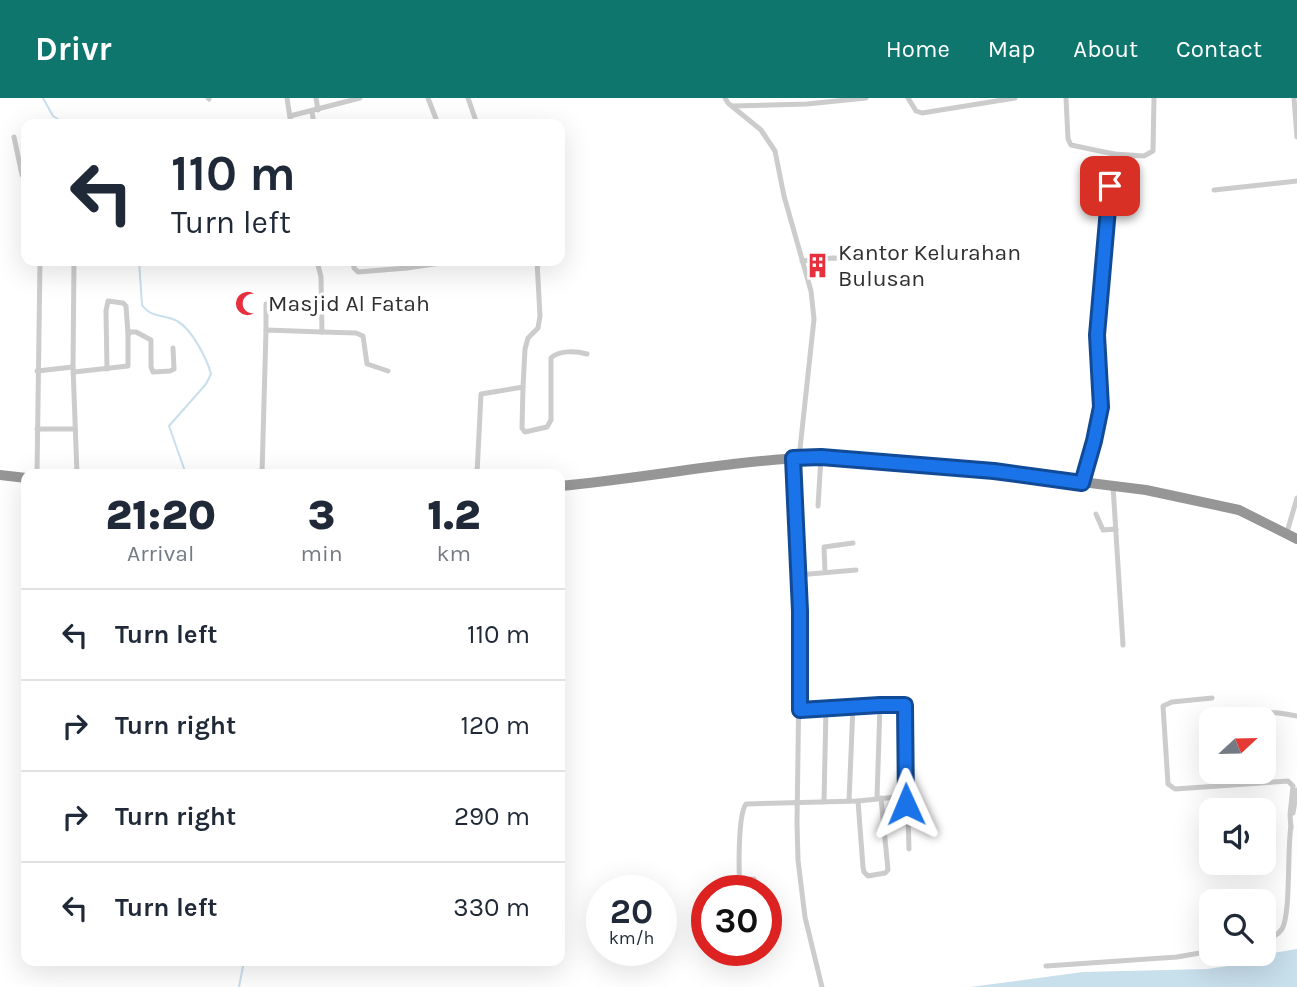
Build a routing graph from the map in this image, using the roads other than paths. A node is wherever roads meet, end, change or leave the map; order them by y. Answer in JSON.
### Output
{"nodes":[{"id":1,"x":287,"y":98,"type":"edge"},
{"id":2,"x":316,"y":98,"type":"edge"},
{"id":3,"x":360,"y":98,"type":"edge"},
{"id":4,"x":428,"y":98,"type":"edge"},
{"id":5,"x":468,"y":98,"type":"edge"},
{"id":6,"x":726,"y":98,"type":"edge"},
{"id":7,"x":866,"y":98,"type":"edge"},
{"id":8,"x":908,"y":98,"type":"edge"},
{"id":9,"x":1015,"y":98,"type":"edge"},
{"id":10,"x":1066,"y":98,"type":"edge"},
{"id":11,"x":1154,"y":98,"type":"edge"},
{"id":12,"x":1294,"y":98,"type":"edge"},
{"id":13,"x":846,"y":99,"type":"edge"},
{"id":14,"x":345,"y":100,"type":"edge"},
{"id":15,"x":732,"y":106,"type":"junction"},
{"id":16,"x":315,"y":111,"type":"junction"},
{"id":17,"x":1296,"y":111,"type":"edge"},
{"id":18,"x":290,"y":116,"type":"junction"},
{"id":19,"x":290,"y":119,"type":"edge"},
{"id":20,"x":314,"y":119,"type":"edge"},
{"id":21,"x":436,"y":119,"type":"edge"},
{"id":22,"x":475,"y":119,"type":"edge"},
{"id":23,"x":14,"y":137,"type":"dead end"},
{"id":24,"x":1297,"y":137,"type":"edge"},
{"id":25,"x":1114,"y":154,"type":"junction"},
{"id":26,"x":21,"y":170,"type":"edge"},
{"id":27,"x":1297,"y":181,"type":"edge"},
{"id":28,"x":1214,"y":190,"type":"dead end"},
{"id":29,"x":863,"y":259,"type":"dead end"},
{"id":30,"x":802,"y":261,"type":"junction"},
{"id":31,"x":40,"y":266,"type":"edge"},
{"id":32,"x":74,"y":266,"type":"edge"},
{"id":33,"x":318,"y":266,"type":"edge"},
{"id":34,"x":354,"y":266,"type":"edge"},
{"id":35,"x":380,"y":266,"type":"edge"},
{"id":36,"x":396,"y":266,"type":"edge"},
{"id":37,"x":537,"y":266,"type":"edge"},
{"id":38,"x":380,"y":269,"type":"junction"},
{"id":39,"x":322,"y":302,"type":"junction"},
{"id":40,"x":266,"y":330,"type":"junction"},
{"id":41,"x":322,"y":332,"type":"junction"},
{"id":42,"x":128,"y":335,"type":"junction"},
{"id":43,"x":173,"y":348,"type":"dead end"},
{"id":44,"x":587,"y":354,"type":"dead end"},
{"id":45,"x":107,"y":369,"type":"junction"},
{"id":46,"x":74,"y":370,"type":"junction"},
{"id":47,"x":37,"y":371,"type":"junction"},
{"id":48,"x":388,"y":371,"type":"dead end"},
{"id":49,"x":523,"y":387,"type":"junction"},
{"id":50,"x":37,"y":429,"type":"junction"},
{"id":51,"x":75,"y":429,"type":"junction"},
{"id":52,"x":821,"y":457,"type":"junction"},
{"id":53,"x":796,"y":458,"type":"junction"},
{"id":54,"x":37,"y":469,"type":"edge"},
{"id":55,"x":77,"y":469,"type":"edge"},
{"id":56,"x":262,"y":469,"type":"edge"},
{"id":57,"x":477,"y":469,"type":"edge"},
{"id":58,"x":0,"y":475,"type":"edge"},
{"id":59,"x":21,"y":477,"type":"edge"},
{"id":60,"x":1082,"y":483,"type":"junction"},
{"id":61,"x":565,"y":485,"type":"edge"},
{"id":62,"x":1113,"y":486,"type":"junction"},
{"id":63,"x":1297,"y":498,"type":"edge"},
{"id":64,"x":818,"y":506,"type":"dead end"},
{"id":65,"x":1096,"y":514,"type":"dead end"},
{"id":66,"x":1116,"y":529,"type":"junction"},
{"id":67,"x":1287,"y":533,"type":"junction"},
{"id":68,"x":1297,"y":539,"type":"edge"},
{"id":69,"x":853,"y":543,"type":"dead end"},
{"id":70,"x":856,"y":570,"type":"dead end"},
{"id":71,"x":825,"y":572,"type":"junction"},
{"id":72,"x":798,"y":575,"type":"junction"},
{"id":73,"x":1123,"y":645,"type":"dead end"},
{"id":74,"x":1212,"y":698,"type":"dead end"},
{"id":75,"x":880,"y":705,"type":"junction"},
{"id":76,"x":853,"y":706,"type":"junction"},
{"id":77,"x":826,"y":708,"type":"junction"},
{"id":78,"x":800,"y":710,"type":"junction"},
{"id":79,"x":1276,"y":714,"type":"edge"},
{"id":80,"x":1297,"y":716,"type":"edge"},
{"id":81,"x":1297,"y":790,"type":"edge"},
{"id":82,"x":906,"y":796,"type":"junction"},
{"id":83,"x":879,"y":798,"type":"junction"},
{"id":84,"x":849,"y":801,"type":"junction"},
{"id":85,"x":858,"y":801,"type":"junction"},
{"id":86,"x":824,"y":802,"type":"junction"},
{"id":87,"x":798,"y":803,"type":"junction"},
{"id":88,"x":1291,"y":828,"type":"junction"},
{"id":89,"x":909,"y":849,"type":"dead end"},
{"id":90,"x":739,"y":875,"type":"edge"},
{"id":91,"x":1276,"y":935,"type":"edge"},
{"id":92,"x":1199,"y":953,"type":"edge"},
{"id":93,"x":1046,"y":966,"type":"dead end"},
{"id":94,"x":822,"y":987,"type":"edge"}],
"edges":[{"from":1,"to":18,"type":"street"},
{"from":2,"to":16,"type":"street"},
{"from":3,"to":14,"type":"street"},
{"from":4,"to":21,"type":"street"},
{"from":5,"to":22,"type":"street"},
{"from":6,"to":15,"type":"street"},
{"from":7,"to":13,"type":"street"},
{"from":8,"to":9,"type":"street"},
{"from":10,"to":25,"type":"street"},
{"from":11,"to":25,"type":"street"},
{"from":12,"to":17,"type":"street"},
{"from":13,"to":15,"type":"street"},
{"from":14,"to":16,"type":"street"},
{"from":15,"to":30,"type":"street"},
{"from":16,"to":18,"type":"street"},
{"from":16,"to":20,"type":"street"},
{"from":17,"to":24,"type":"street"},
{"from":18,"to":19,"type":"street"},
{"from":23,"to":26,"type":"street"},
{"from":25,"to":60,"type":"street"},
{"from":27,"to":28,"type":"street"},
{"from":29,"to":30,"type":"street"},
{"from":30,"to":53,"type":"street"},
{"from":31,"to":47,"type":"street"},
{"from":32,"to":46,"type":"street"},
{"from":33,"to":39,"type":"street"},
{"from":34,"to":38,"type":"street"},
{"from":35,"to":38,"type":"street"},
{"from":36,"to":38,"type":"street"},
{"from":37,"to":49,"type":"street"},
{"from":39,"to":40,"type":"street"},
{"from":39,"to":41,"type":"street"},
{"from":40,"to":41,"type":"street"},
{"from":40,"to":56,"type":"street"},
{"from":41,"to":48,"type":"street"},
{"from":42,"to":43,"type":"street"},
{"from":42,"to":45,"type":"street"},
{"from":42,"to":45,"type":"street"},
{"from":44,"to":49,"type":"street"},
{"from":45,"to":46,"type":"street"},
{"from":46,"to":47,"type":"street"},
{"from":46,"to":51,"type":"street"},
{"from":47,"to":50,"type":"street"},
{"from":49,"to":57,"type":"street"},
{"from":50,"to":51,"type":"street"},
{"from":50,"to":54,"type":"street"},
{"from":51,"to":55,"type":"street"},
{"from":52,"to":53,"type":"highway"},
{"from":52,"to":60,"type":"highway"},
{"from":52,"to":64,"type":"street"},
{"from":53,"to":61,"type":"highway"},
{"from":53,"to":72,"type":"street"},
{"from":58,"to":59,"type":"highway"},
{"from":60,"to":62,"type":"highway"},
{"from":62,"to":66,"type":"street"},
{"from":62,"to":67,"type":"highway"},
{"from":63,"to":67,"type":"street"},
{"from":65,"to":66,"type":"street"},
{"from":66,"to":73,"type":"street"},
{"from":67,"to":68,"type":"highway"},
{"from":69,"to":71,"type":"street"},
{"from":70,"to":71,"type":"street"},
{"from":71,"to":72,"type":"street"},
{"from":72,"to":78,"type":"street"},
{"from":74,"to":88,"type":"street"},
{"from":75,"to":76,"type":"street"},
{"from":75,"to":82,"type":"street"},
{"from":75,"to":83,"type":"street"},
{"from":76,"to":77,"type":"street"},
{"from":76,"to":84,"type":"street"},
{"from":77,"to":78,"type":"street"},
{"from":77,"to":86,"type":"street"},
{"from":78,"to":87,"type":"street"},
{"from":79,"to":80,"type":"street"},
{"from":81,"to":88,"type":"street"},
{"from":82,"to":83,"type":"street"},
{"from":82,"to":89,"type":"street"},
{"from":83,"to":85,"type":"street"},
{"from":83,"to":85,"type":"street"},
{"from":84,"to":85,"type":"street"},
{"from":84,"to":86,"type":"street"},
{"from":86,"to":87,"type":"street"},
{"from":87,"to":90,"type":"street"},
{"from":87,"to":94,"type":"street"},
{"from":88,"to":91,"type":"street"},
{"from":92,"to":93,"type":"street"}]}
